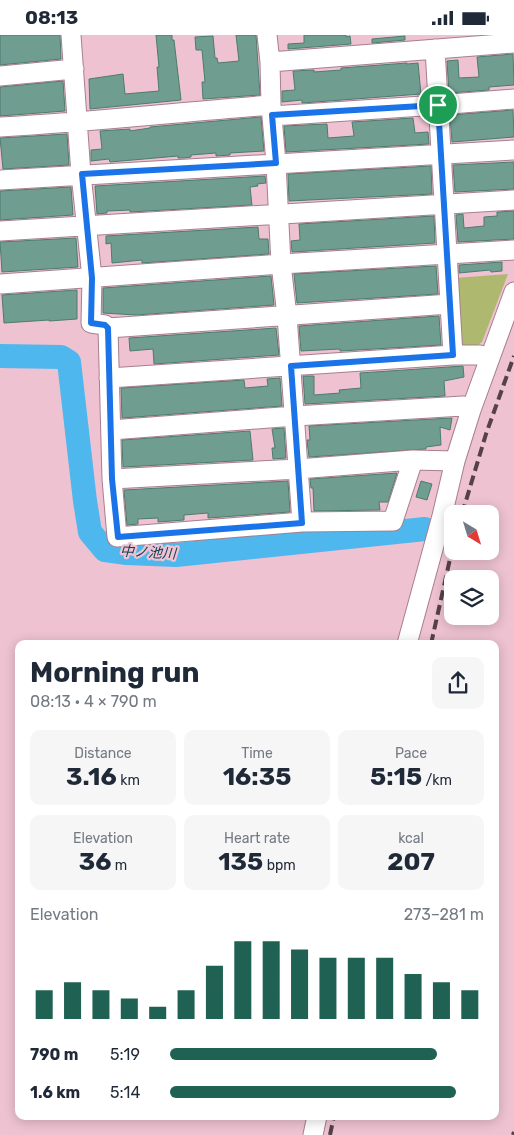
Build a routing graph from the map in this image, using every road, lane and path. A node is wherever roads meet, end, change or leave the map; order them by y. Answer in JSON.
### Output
{"nodes":[{"id":1,"x":72,"y":35,"type":"edge"},
{"id":2,"x":268,"y":35,"type":"edge"},
{"id":3,"x":514,"y":43,"type":"edge"},
{"id":4,"x":434,"y":49,"type":"junction"},
{"id":5,"x":270,"y":63,"type":"junction"},
{"id":6,"x":74,"y":69,"type":"junction"},
{"id":7,"x":0,"y":76,"type":"edge"},
{"id":8,"x":514,"y":99,"type":"edge"},
{"id":9,"x":438,"y":105,"type":"junction"},
{"id":10,"x":272,"y":110,"type":"junction"},
{"id":11,"x":78,"y":123,"type":"junction"},
{"id":12,"x":0,"y":127,"type":"edge"},
{"id":13,"x":514,"y":151,"type":"edge"},
{"id":14,"x":442,"y":156,"type":"junction"},
{"id":15,"x":276,"y":163,"type":"junction"},
{"id":16,"x":82,"y":174,"type":"junction"},
{"id":17,"x":0,"y":180,"type":"edge"},
{"id":18,"x":514,"y":200,"type":"edge"},
{"id":19,"x":444,"y":204,"type":"junction"},
{"id":20,"x":278,"y":214,"type":"junction"},
{"id":21,"x":87,"y":225,"type":"junction"},
{"id":22,"x":0,"y":231,"type":"edge"},
{"id":23,"x":514,"y":250,"type":"edge"},
{"id":24,"x":448,"y":253,"type":"junction"},
{"id":25,"x":281,"y":264,"type":"junction"},
{"id":26,"x":92,"y":278,"type":"junction"},
{"id":27,"x":0,"y":284,"type":"edge"},
{"id":28,"x":514,"y":292,"type":"edge"},
{"id":29,"x":450,"y":305,"type":"junction"},
{"id":30,"x":287,"y":316,"type":"junction"},
{"id":31,"x":108,"y":328,"type":"junction"},
{"id":32,"x":453,"y":355,"type":"junction"},
{"id":33,"x":489,"y":357,"type":"junction"},
{"id":34,"x":291,"y":366,"type":"junction"},
{"id":35,"x":109,"y":378,"type":"junction"},
{"id":36,"x":471,"y":410,"type":"junction"},
{"id":37,"x":295,"y":416,"type":"junction"},
{"id":38,"x":111,"y":430,"type":"junction"},
{"id":39,"x":413,"y":460,"type":"junction"},
{"id":40,"x":455,"y":461,"type":"junction"},
{"id":41,"x":298,"y":469,"type":"junction"},
{"id":42,"x":112,"y":479,"type":"junction"},
{"id":43,"x":302,"y":523,"type":"junction"},
{"id":44,"x":408,"y":640,"type":"edge"},
{"id":45,"x":316,"y":1120,"type":"edge"},
{"id":46,"x":313,"y":1135,"type":"edge"}],
"edges":[{"from":1,"to":6,"type":"street"},
{"from":2,"to":5,"type":"street"},
{"from":3,"to":4,"type":"street"},
{"from":4,"to":5,"type":"street"},
{"from":4,"to":9,"type":"street"},
{"from":5,"to":10,"type":"street"},
{"from":6,"to":7,"type":"street"},
{"from":6,"to":11,"type":"street"},
{"from":8,"to":9,"type":"street"},
{"from":9,"to":10,"type":"street"},
{"from":9,"to":14,"type":"street"},
{"from":10,"to":11,"type":"street"},
{"from":10,"to":15,"type":"street"},
{"from":11,"to":12,"type":"street"},
{"from":11,"to":16,"type":"street"},
{"from":13,"to":14,"type":"street"},
{"from":14,"to":15,"type":"street"},
{"from":14,"to":19,"type":"street"},
{"from":15,"to":16,"type":"street"},
{"from":15,"to":20,"type":"street"},
{"from":16,"to":17,"type":"street"},
{"from":16,"to":21,"type":"street"},
{"from":18,"to":19,"type":"street"},
{"from":19,"to":20,"type":"street"},
{"from":19,"to":24,"type":"street"},
{"from":20,"to":21,"type":"street"},
{"from":20,"to":25,"type":"street"},
{"from":21,"to":22,"type":"street"},
{"from":21,"to":26,"type":"street"},
{"from":23,"to":24,"type":"street"},
{"from":24,"to":25,"type":"street"},
{"from":24,"to":29,"type":"street"},
{"from":25,"to":26,"type":"street"},
{"from":25,"to":30,"type":"street"},
{"from":26,"to":27,"type":"street"},
{"from":26,"to":31,"type":"street"},
{"from":28,"to":33,"type":"street"},
{"from":29,"to":30,"type":"street"},
{"from":29,"to":32,"type":"street"},
{"from":30,"to":31,"type":"street"},
{"from":30,"to":34,"type":"street"},
{"from":31,"to":35,"type":"street"},
{"from":32,"to":33,"type":"street"},
{"from":32,"to":34,"type":"street"},
{"from":33,"to":36,"type":"street"},
{"from":34,"to":35,"type":"street"},
{"from":34,"to":37,"type":"street"},
{"from":35,"to":38,"type":"street"},
{"from":36,"to":37,"type":"street"},
{"from":36,"to":40,"type":"street"},
{"from":37,"to":38,"type":"street"},
{"from":37,"to":41,"type":"street"},
{"from":38,"to":42,"type":"street"},
{"from":39,"to":40,"type":"street"},
{"from":39,"to":41,"type":"street"},
{"from":39,"to":43,"type":"street"},
{"from":40,"to":44,"type":"street"},
{"from":41,"to":42,"type":"street"},
{"from":41,"to":43,"type":"street"},
{"from":42,"to":43,"type":"street"},
{"from":45,"to":46,"type":"street"}]}
